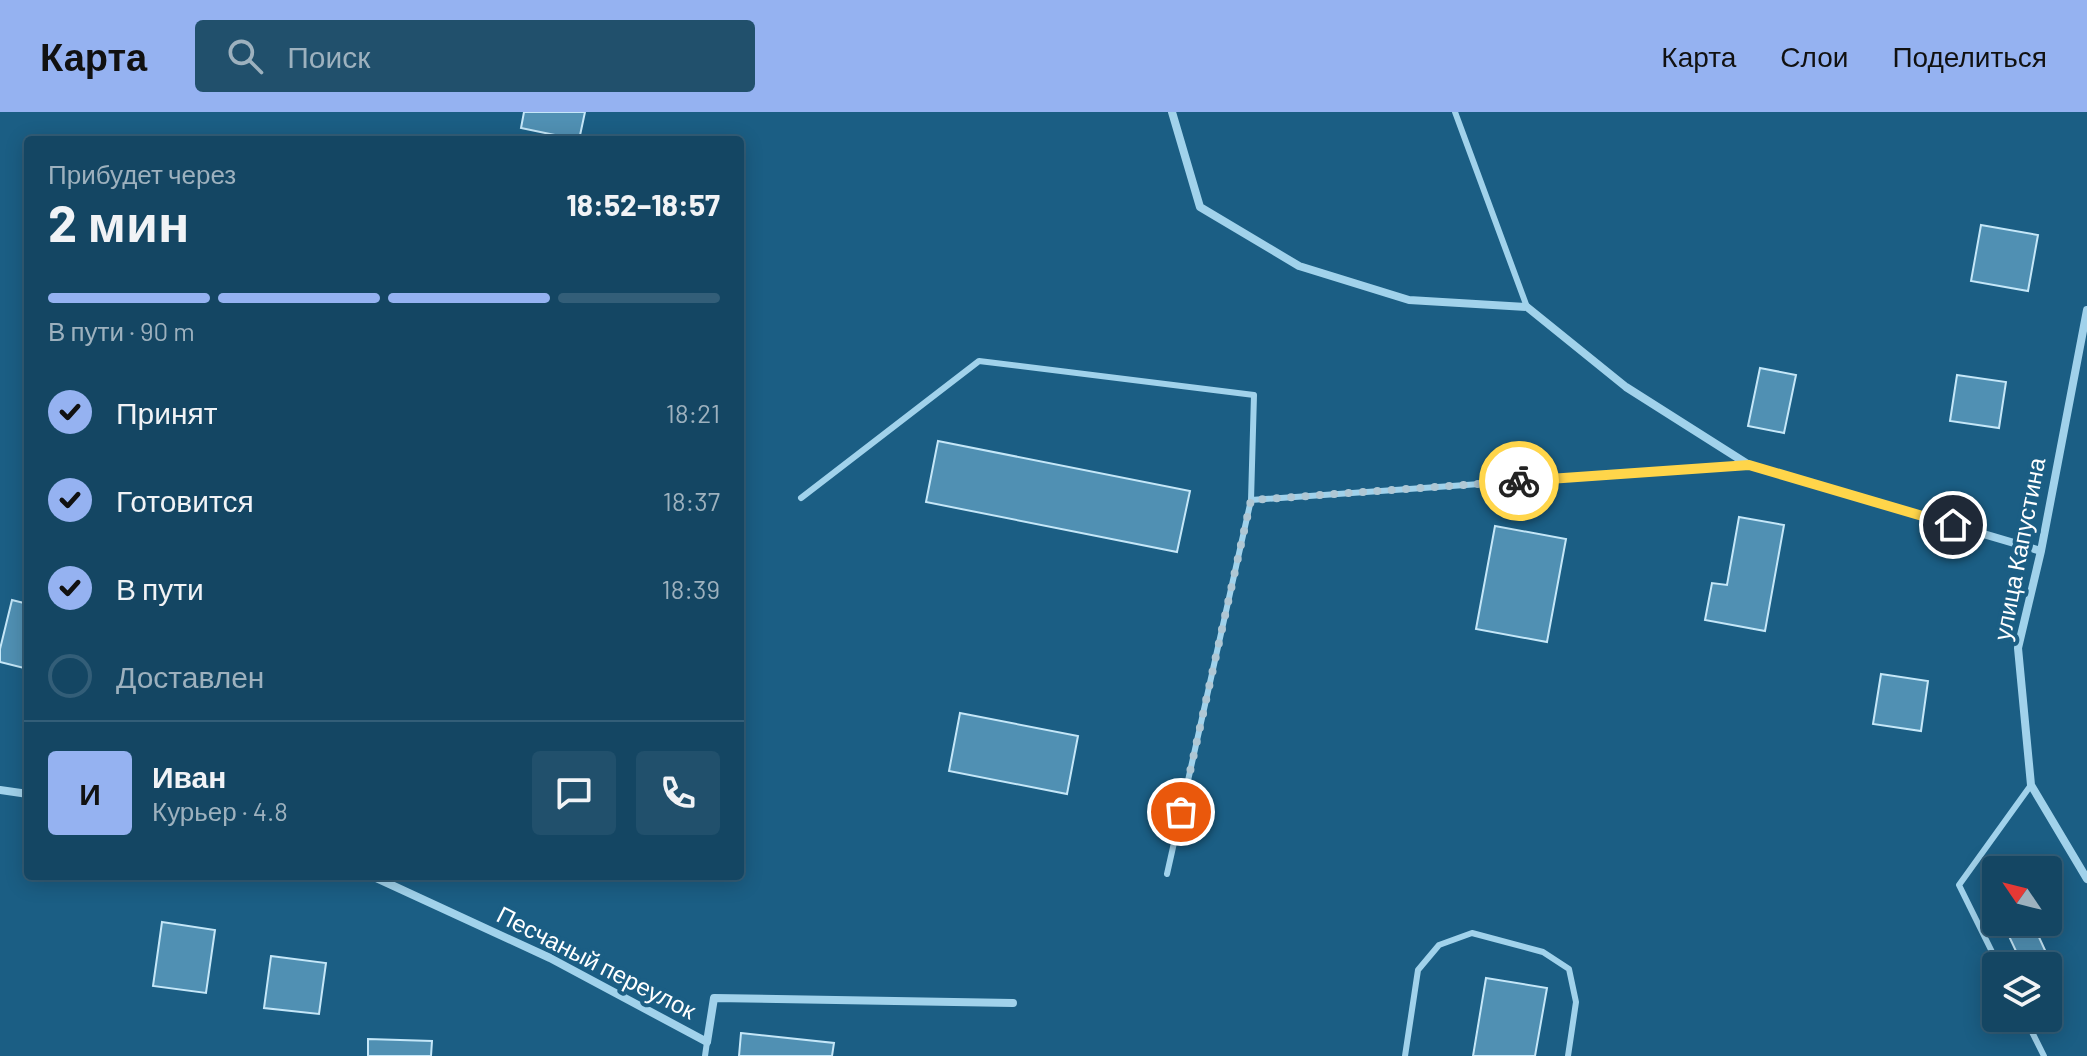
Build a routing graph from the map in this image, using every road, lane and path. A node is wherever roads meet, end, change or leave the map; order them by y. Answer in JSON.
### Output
{"nodes":[{"id":1,"x":1172,"y":112,"type":"edge"},
{"id":2,"x":1455,"y":112,"type":"edge"},
{"id":3,"x":1527,"y":307,"type":"junction"},
{"id":4,"x":2087,"y":310,"type":"edge"},
{"id":5,"x":1749,"y":465,"type":"junction"},
{"id":6,"x":801,"y":498,"type":"dead end"},
{"id":7,"x":1251,"y":500,"type":"junction"},
{"id":8,"x":2041,"y":551,"type":"junction"},
{"id":9,"x":2031,"y":785,"type":"junction"},
{"id":10,"x":0,"y":790,"type":"edge"},
{"id":11,"x":24,"y":793,"type":"edge"},
{"id":12,"x":1167,"y":874,"type":"dead end"},
{"id":13,"x":2087,"y":879,"type":"edge"},
{"id":14,"x":381,"y":880,"type":"edge"},
{"id":15,"x":1992,"y":952,"type":"edge"},
{"id":16,"x":1013,"y":1003,"type":"dead end"},
{"id":17,"x":2032,"y":1032,"type":"edge"},
{"id":18,"x":707,"y":1042,"type":"junction"},
{"id":19,"x":705,"y":1056,"type":"edge"},
{"id":20,"x":1405,"y":1056,"type":"edge"},
{"id":21,"x":1568,"y":1056,"type":"edge"},
{"id":22,"x":2044,"y":1056,"type":"edge"}],
"edges":[{"from":1,"to":3,"type":"street"},
{"from":2,"to":3,"type":"lane"},
{"from":3,"to":5,"type":"street"},
{"from":4,"to":8,"type":"street","name":"улица Капустина"},
{"from":5,"to":7,"type":"lane"},
{"from":5,"to":8,"type":"street"},
{"from":6,"to":7,"type":"lane"},
{"from":7,"to":12,"type":"lane"},
{"from":8,"to":9,"type":"street","name":"улица Капустина"},
{"from":9,"to":13,"type":"street","name":"улица Капустина"},
{"from":9,"to":15,"type":"lane"},
{"from":10,"to":11,"type":"street"},
{"from":14,"to":18,"type":"street","name":"Песчаный переулок"},
{"from":16,"to":18,"type":"street","name":"Песчаный переулок"},
{"from":17,"to":22,"type":"lane"},
{"from":18,"to":19,"type":"lane"},
{"from":20,"to":21,"type":"lane"}]}
